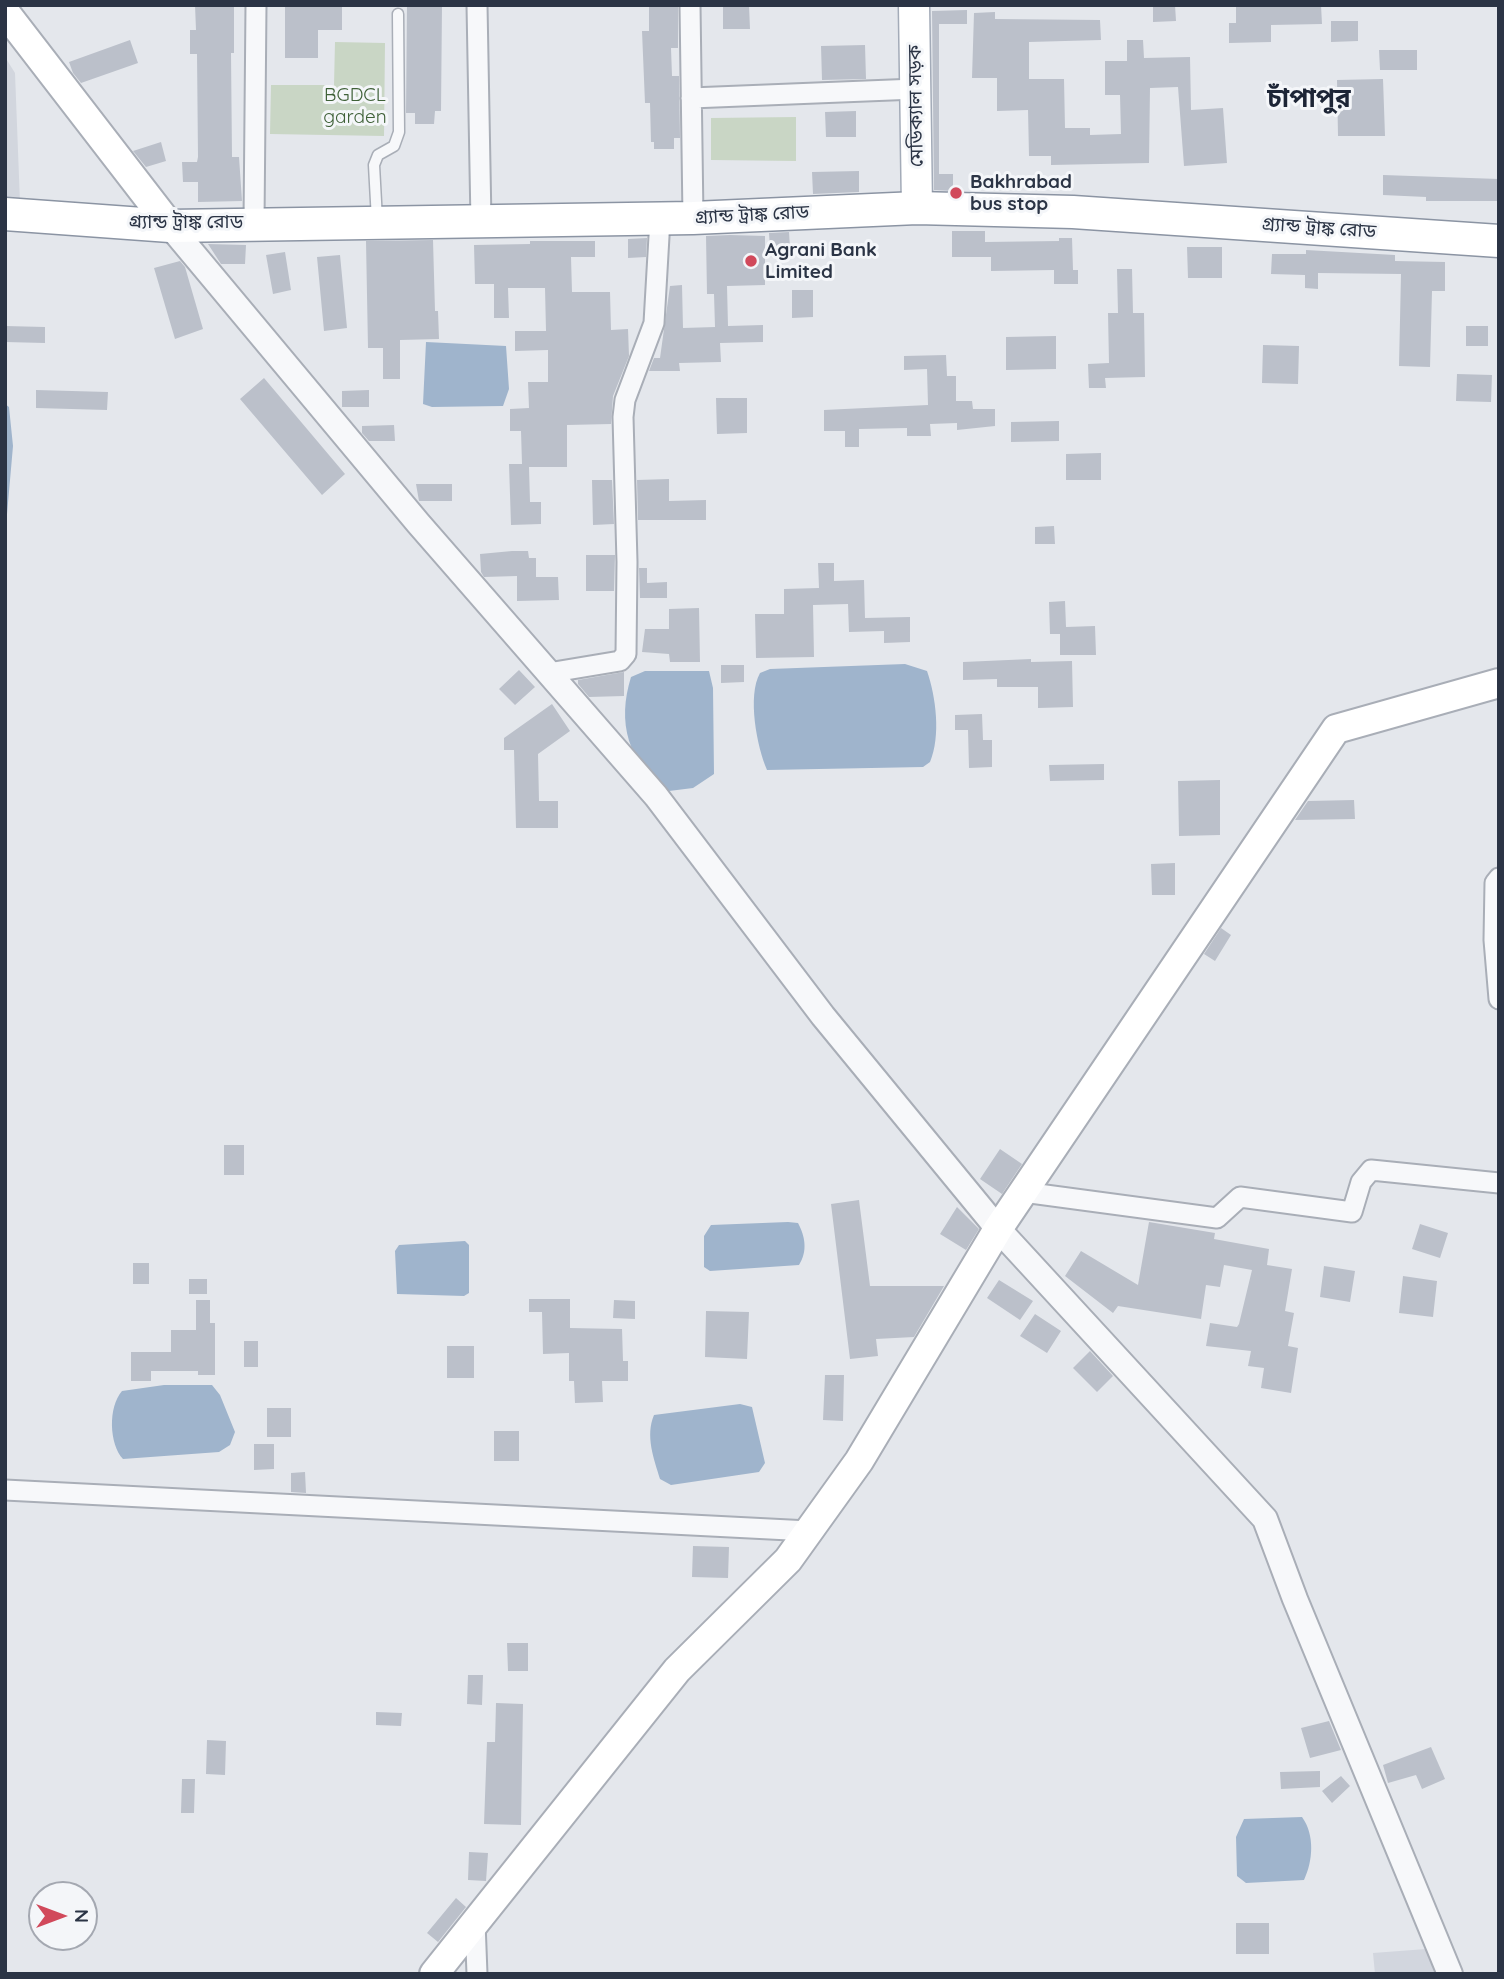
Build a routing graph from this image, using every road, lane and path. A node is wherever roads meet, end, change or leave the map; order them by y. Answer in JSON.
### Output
{"nodes":[{"id":1,"x":256,"y":5,"type":"edge"},
{"id":2,"x":477,"y":5,"type":"edge"},
{"id":3,"x":690,"y":5,"type":"edge"},
{"id":4,"x":914,"y":5,"type":"edge"},
{"id":5,"x":5,"y":12,"type":"edge"},
{"id":6,"x":398,"y":14,"type":"dead end"},
{"id":7,"x":916,"y":89,"type":"junction"},
{"id":8,"x":691,"y":98,"type":"junction"},
{"id":9,"x":917,"y":208,"type":"junction"},
{"id":10,"x":5,"y":214,"type":"edge"},
{"id":11,"x":693,"y":218,"type":"junction"},
{"id":12,"x":660,"y":219,"type":"junction"},
{"id":13,"x":377,"y":221,"type":"junction"},
{"id":14,"x":254,"y":222,"type":"junction"},
{"id":15,"x":481,"y":222,"type":"junction"},
{"id":16,"x":170,"y":226,"type":"junction"},
{"id":17,"x":1499,"y":241,"type":"edge"},
{"id":18,"x":548,"y":673,"type":"junction"},
{"id":19,"x":1499,"y":683,"type":"edge"},
{"id":20,"x":1499,"y":878,"type":"edge"},
{"id":21,"x":1499,"y":999,"type":"edge"},
{"id":22,"x":1499,"y":1184,"type":"edge"},
{"id":23,"x":1023,"y":1192,"type":"junction"},
{"id":24,"x":998,"y":1229,"type":"junction"},
{"id":25,"x":5,"y":1490,"type":"edge"},
{"id":26,"x":809,"y":1531,"type":"junction"},
{"id":27,"x":475,"y":1922,"type":"junction"},
{"id":28,"x":434,"y":1974,"type":"edge"},
{"id":29,"x":477,"y":1974,"type":"edge"},
{"id":30,"x":1450,"y":1974,"type":"edge"}],
"edges":[{"from":1,"to":14,"type":"street"},
{"from":2,"to":15,"type":"street"},
{"from":3,"to":8,"type":"street"},
{"from":4,"to":7,"type":"main road","name":"মেডিক্যাল সড়ক"},
{"from":5,"to":16,"type":"main road"},
{"from":6,"to":13,"type":"lane"},
{"from":7,"to":8,"type":"street"},
{"from":7,"to":9,"type":"main road","name":"মেডিক্যাল সড়ক"},
{"from":8,"to":11,"type":"street"},
{"from":9,"to":11,"type":"highway","name":"গ্র্যান্ড ট্রাঙ্ক রোড"},
{"from":9,"to":17,"type":"highway","name":"গ্র্যান্ড ট্রাঙ্ক রোড"},
{"from":10,"to":16,"type":"highway","name":"গ্র্যান্ড ট্রাঙ্ক রোড"},
{"from":11,"to":12,"type":"highway","name":"গ্র্যান্ড ট্রাঙ্ক রোড"},
{"from":12,"to":15,"type":"highway","name":"গ্র্যান্ড ট্রাঙ্ক রোড"},
{"from":12,"to":18,"type":"street"},
{"from":13,"to":14,"type":"highway","name":"গ্র্যান্ড ট্রাঙ্ক রোড"},
{"from":13,"to":15,"type":"highway","name":"গ্র্যান্ড ট্রাঙ্ক রোড"},
{"from":14,"to":16,"type":"highway","name":"গ্র্যান্ড ট্রাঙ্ক রোড"},
{"from":16,"to":18,"type":"street"},
{"from":18,"to":24,"type":"street"},
{"from":19,"to":23,"type":"main road"},
{"from":20,"to":21,"type":"street"},
{"from":22,"to":23,"type":"street"},
{"from":23,"to":24,"type":"main road"},
{"from":24,"to":26,"type":"main road"},
{"from":24,"to":30,"type":"street"},
{"from":25,"to":26,"type":"street"},
{"from":26,"to":27,"type":"main road"},
{"from":27,"to":28,"type":"main road"},
{"from":27,"to":29,"type":"street"}]}
